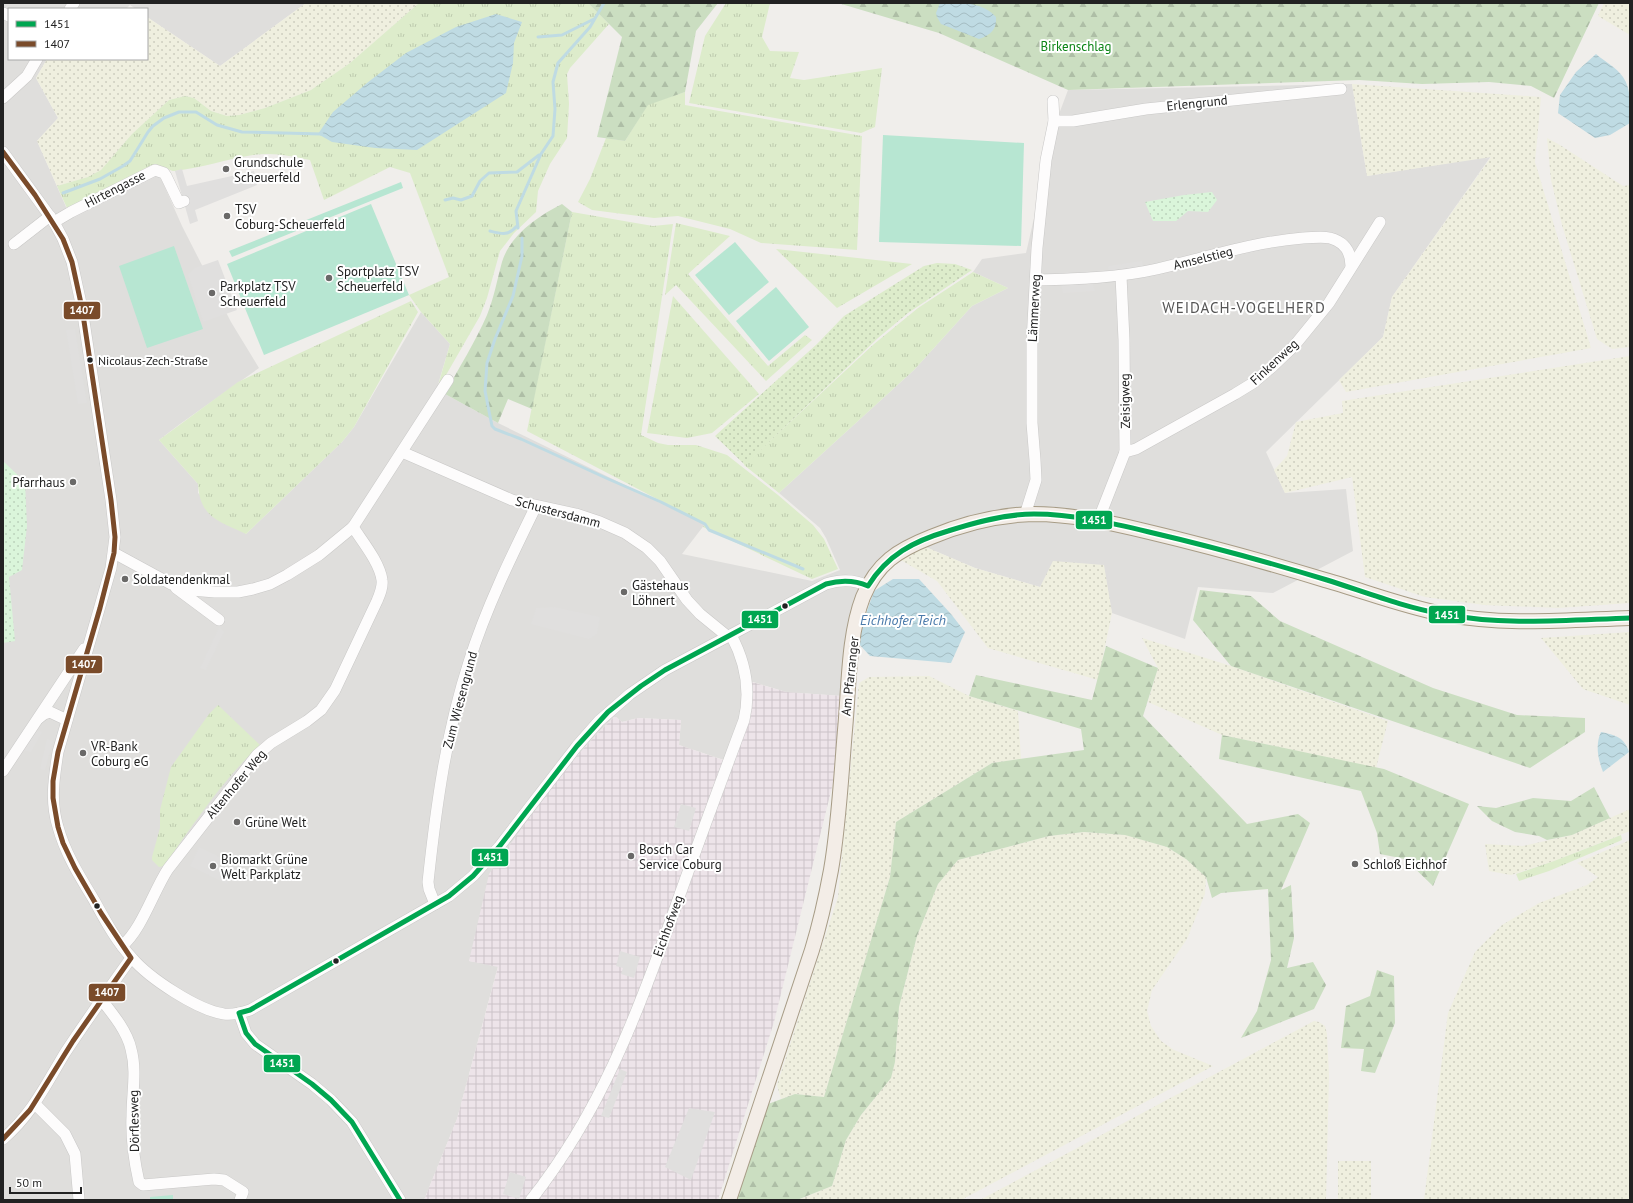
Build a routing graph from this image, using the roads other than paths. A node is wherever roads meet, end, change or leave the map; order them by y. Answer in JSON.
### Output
{"nodes":[{"id":1,"x":37,"y":60,"type":"edge"},
{"id":2,"x":1341,"y":89,"type":"dead end"},
{"id":3,"x":3,"y":98,"type":"edge"},
{"id":4,"x":1054,"y":101,"type":"dead end"},
{"id":5,"x":1054,"y":120,"type":"junction"},
{"id":6,"x":3,"y":152,"type":"edge"},
{"id":7,"x":184,"y":201,"type":"dead end"},
{"id":8,"x":52,"y":219,"type":"junction"},
{"id":9,"x":1380,"y":222,"type":"dead end"},
{"id":10,"x":14,"y":244,"type":"dead end"},
{"id":11,"x":1351,"y":266,"type":"junction"},
{"id":12,"x":1121,"y":276,"type":"junction"},
{"id":13,"x":1036,"y":280,"type":"junction"},
{"id":14,"x":448,"y":380,"type":"dead end"},
{"id":15,"x":402,"y":452,"type":"junction"},
{"id":16,"x":1125,"y":452,"type":"junction"},
{"id":17,"x":536,"y":506,"type":"junction"},
{"id":18,"x":1025,"y":515,"type":"junction"},
{"id":19,"x":1098,"y":521,"type":"junction"},
{"id":20,"x":353,"y":527,"type":"junction"},
{"id":21,"x":114,"y":553,"type":"junction"},
{"id":22,"x":171,"y":584,"type":"junction"},
{"id":23,"x":868,"y":586,"type":"junction"},
{"id":24,"x":1630,"y":618,"type":"edge"},
{"id":25,"x":219,"y":620,"type":"dead end"},
{"id":26,"x":729,"y":635,"type":"junction"},
{"id":27,"x":90,"y":640,"type":"junction"},
{"id":28,"x":67,"y":720,"type":"junction"},
{"id":29,"x":36,"y":722,"type":"junction"},
{"id":30,"x":17,"y":748,"type":"junction"},
{"id":31,"x":3,"y":755,"type":"edge"},
{"id":32,"x":3,"y":771,"type":"edge"},
{"id":33,"x":434,"y":904,"type":"junction"},
{"id":34,"x":122,"y":946,"type":"junction"},
{"id":35,"x":131,"y":958,"type":"junction"},
{"id":36,"x":101,"y":999,"type":"junction"},
{"id":37,"x":239,"y":1013,"type":"junction"},
{"id":38,"x":35,"y":1104,"type":"junction"},
{"id":39,"x":3,"y":1139,"type":"edge"},
{"id":40,"x":79,"y":1200,"type":"edge"},
{"id":41,"x":240,"y":1200,"type":"edge"},
{"id":42,"x":400,"y":1200,"type":"edge"},
{"id":43,"x":531,"y":1200,"type":"edge"},
{"id":44,"x":730,"y":1200,"type":"edge"}],
"edges":[{"from":1,"to":3,"type":"street"},
{"from":2,"to":5,"type":"street","name":"Erlengrund"},
{"from":4,"to":5,"type":"street","name":"Lämmerweg"},
{"from":5,"to":13,"type":"street","name":"Lämmerweg"},
{"from":6,"to":8,"type":"street"},
{"from":7,"to":8,"type":"street","name":"Hirtengasse"},
{"from":8,"to":10,"type":"street"},
{"from":8,"to":21,"type":"street"},
{"from":9,"to":11,"type":"street","name":"Finkenweg"},
{"from":11,"to":12,"type":"street","name":"Amselstieg"},
{"from":11,"to":16,"type":"street","name":"Finkenweg"},
{"from":12,"to":13,"type":"street","name":"Amselstieg"},
{"from":12,"to":16,"type":"street","name":"Zeisigweg"},
{"from":13,"to":18,"type":"street","name":"Lämmerweg"},
{"from":14,"to":15,"type":"street"},
{"from":15,"to":17,"type":"street","name":"Schustersdamm"},
{"from":15,"to":20,"type":"street"},
{"from":16,"to":19,"type":"street","name":"Zeisigweg"},
{"from":17,"to":26,"type":"street","name":"Schustersdamm"},
{"from":17,"to":33,"type":"street","name":"Zum Wiesengrund"},
{"from":18,"to":19,"type":"main road","name":"Am Pfarranger"},
{"from":18,"to":23,"type":"main road","name":"Am Pfarranger"},
{"from":19,"to":24,"type":"main road","name":"Am Pfarranger"},
{"from":20,"to":22,"type":"street"},
{"from":20,"to":34,"type":"street","name":"Altenhofer Weg"},
{"from":21,"to":22,"type":"street"},
{"from":21,"to":27,"type":"street"},
{"from":22,"to":25,"type":"street"},
{"from":23,"to":26,"type":"street"},
{"from":23,"to":44,"type":"main road","name":"Am Pfarranger"},
{"from":26,"to":33,"type":"street"},
{"from":26,"to":43,"type":"street","name":"Eichhofweg"},
{"from":27,"to":28,"type":"street"},
{"from":27,"to":29,"type":"street"},
{"from":28,"to":29,"type":"street"},
{"from":28,"to":34,"type":"street"},
{"from":29,"to":30,"type":"street"},
{"from":30,"to":31,"type":"street"},
{"from":30,"to":32,"type":"street"},
{"from":33,"to":37,"type":"street"},
{"from":34,"to":35,"type":"street"},
{"from":35,"to":36,"type":"street"},
{"from":35,"to":37,"type":"street"},
{"from":36,"to":38,"type":"street"},
{"from":36,"to":41,"type":"street","name":"Dörflesweg"},
{"from":37,"to":42,"type":"street"},
{"from":38,"to":39,"type":"street"},
{"from":38,"to":40,"type":"street"}]}
